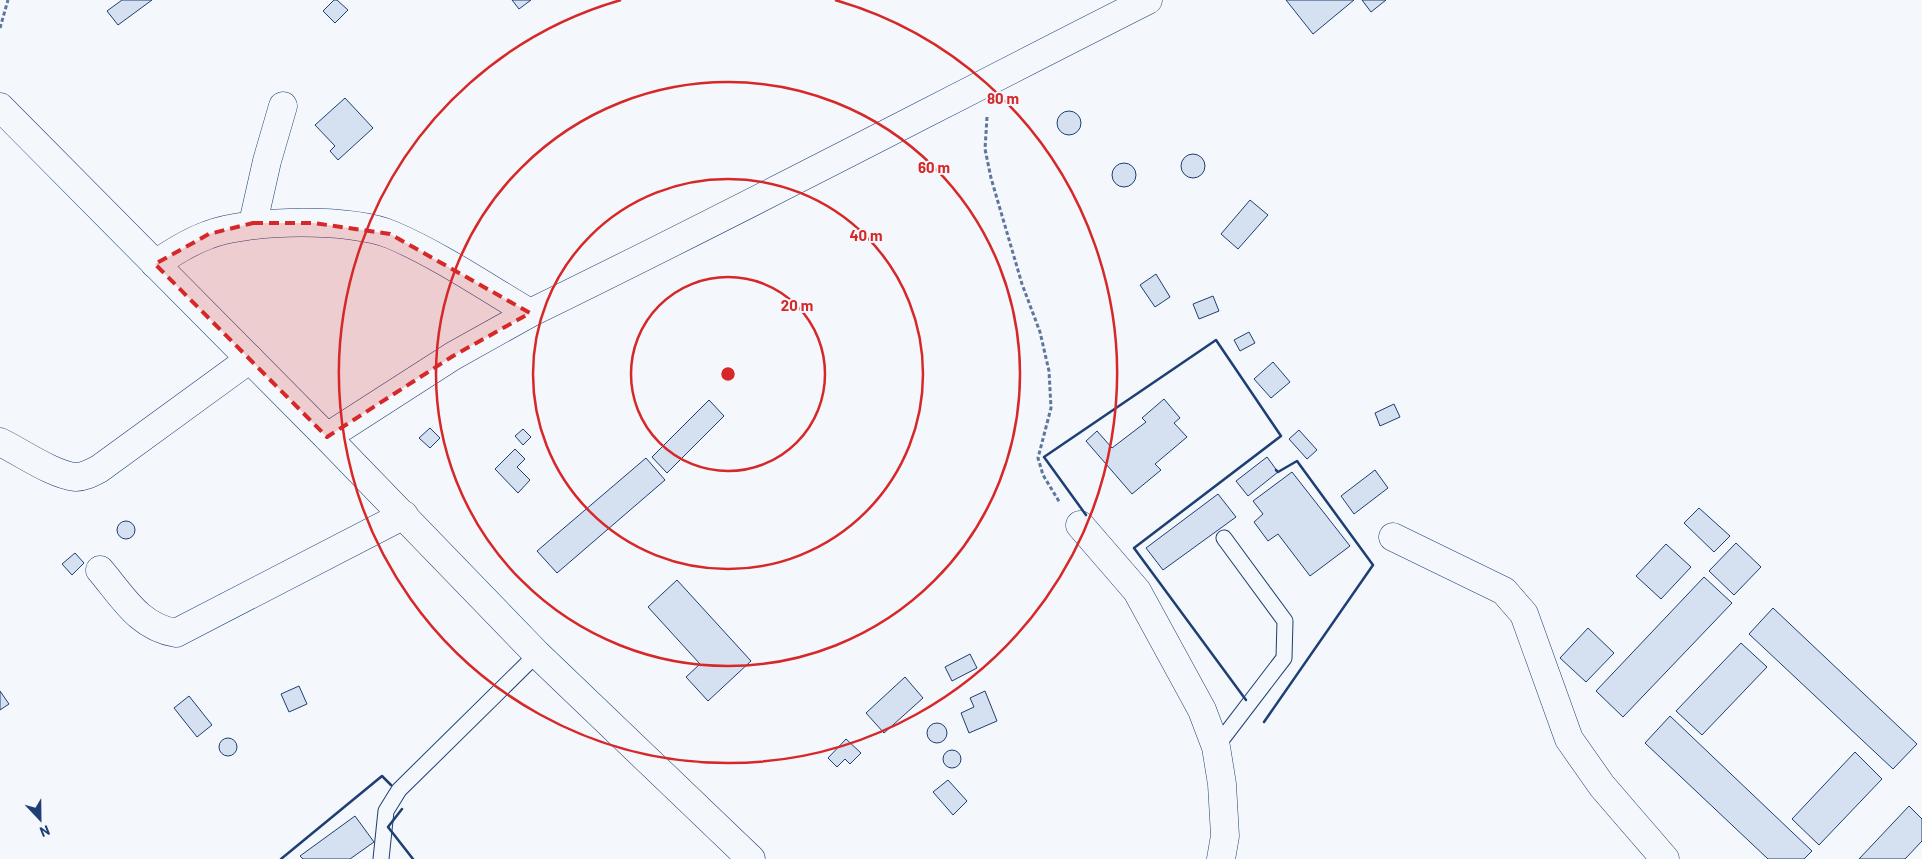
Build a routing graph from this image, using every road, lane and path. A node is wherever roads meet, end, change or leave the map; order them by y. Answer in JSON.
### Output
{"nodes":[{"id":1,"x":8,"y":0,"type":"edge"},
{"id":2,"x":1148,"y":0,"type":"edge"},
{"id":3,"x":0,"y":28,"type":"edge"},
{"id":4,"x":1001,"y":74,"type":"junction"},
{"id":5,"x":283,"y":106,"type":"dead end"},
{"id":6,"x":0,"y":107,"type":"edge"},
{"id":7,"x":253,"y":223,"type":"junction"},
{"id":8,"x":155,"y":264,"type":"junction"},
{"id":9,"x":530,"y":313,"type":"junction"},
{"id":10,"x":250,"y":359,"type":"junction"},
{"id":11,"x":327,"y":437,"type":"junction"},
{"id":12,"x":0,"y":442,"type":"edge"},
{"id":13,"x":404,"y":515,"type":"junction"},
{"id":14,"x":1080,"y":525,"type":"joint"},
{"id":15,"x":1393,"y":536,"type":"dead end"},
{"id":16,"x":1224,"y":538,"type":"dead end"},
{"id":17,"x":100,"y":570,"type":"dead end"},
{"id":18,"x":537,"y":654,"type":"junction"},
{"id":19,"x":1216,"y":747,"type":"junction"},
{"id":20,"x":381,"y":859,"type":"edge"},
{"id":21,"x":750,"y":859,"type":"edge"},
{"id":22,"x":1221,"y":859,"type":"edge"},
{"id":23,"x":1665,"y":859,"type":"edge"}],
"edges":[{"from":1,"to":3,"type":"path"},
{"from":2,"to":4,"type":"street"},
{"from":4,"to":9,"type":"street"},
{"from":4,"to":14,"type":"path"},
{"from":5,"to":7,"type":"street"},
{"from":6,"to":8,"type":"street"},
{"from":7,"to":8,"type":"street"},
{"from":7,"to":9,"type":"street"},
{"from":8,"to":10,"type":"street"},
{"from":9,"to":11,"type":"street"},
{"from":10,"to":11,"type":"street"},
{"from":10,"to":12,"type":"street"},
{"from":11,"to":13,"type":"street"},
{"from":13,"to":17,"type":"street"},
{"from":13,"to":18,"type":"street"},
{"from":14,"to":19,"type":"street"},
{"from":15,"to":23,"type":"street"},
{"from":16,"to":19,"type":"lane"},
{"from":18,"to":20,"type":"lane"},
{"from":18,"to":21,"type":"street"},
{"from":19,"to":22,"type":"street"}]}
